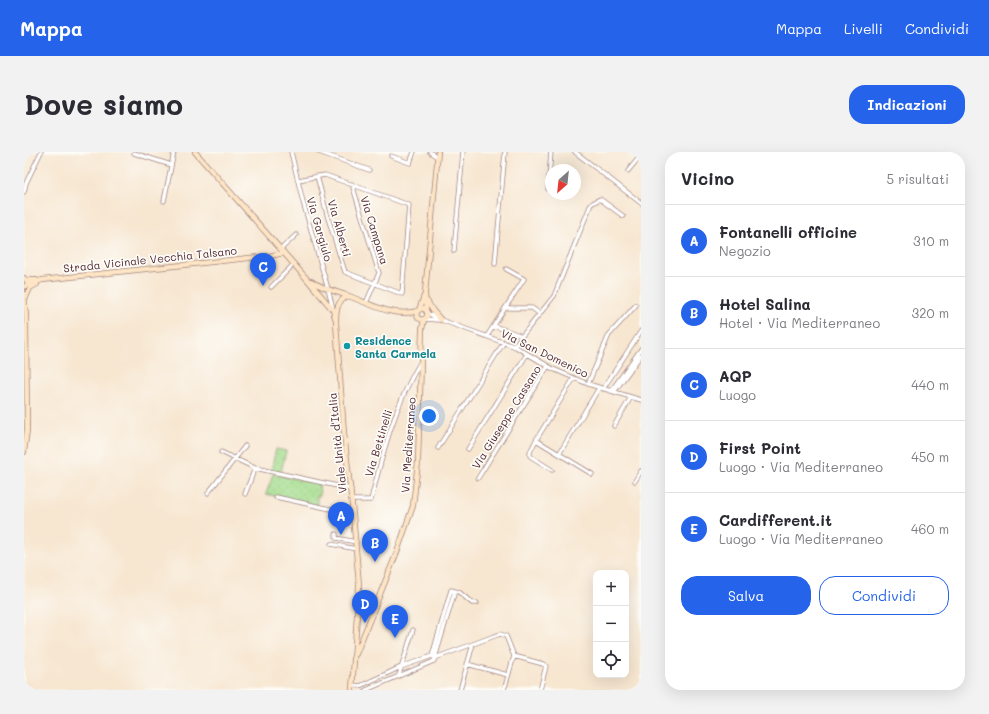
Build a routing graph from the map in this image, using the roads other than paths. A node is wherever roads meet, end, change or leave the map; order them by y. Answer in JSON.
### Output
{"nodes":[{"id":1,"x":41,"y":152,"type":"edge"},
{"id":2,"x":174,"y":152,"type":"edge"},
{"id":3,"x":195,"y":152,"type":"edge"},
{"id":4,"x":291,"y":152,"type":"edge"},
{"id":5,"x":319,"y":152,"type":"edge"},
{"id":6,"x":414,"y":152,"type":"edge"},
{"id":7,"x":430,"y":152,"type":"edge"},
{"id":8,"x":463,"y":152,"type":"edge"},
{"id":9,"x":505,"y":152,"type":"edge"},
{"id":10,"x":551,"y":152,"type":"edge"},
{"id":11,"x":575,"y":152,"type":"edge"},
{"id":12,"x":134,"y":153,"type":"edge"},
{"id":13,"x":437,"y":154,"type":"edge"},
{"id":14,"x":641,"y":155,"type":"edge"},
{"id":15,"x":391,"y":156,"type":"dead end"},
{"id":16,"x":550,"y":164,"type":"edge"},
{"id":17,"x":171,"y":165,"type":"junction"},
{"id":18,"x":369,"y":170,"type":"dead end"},
{"id":19,"x":628,"y":171,"type":"dead end"},
{"id":20,"x":317,"y":176,"type":"junction"},
{"id":21,"x":298,"y":180,"type":"junction"},
{"id":22,"x":352,"y":184,"type":"junction"},
{"id":23,"x":24,"y":192,"type":"edge"},
{"id":24,"x":164,"y":201,"type":"dead end"},
{"id":25,"x":641,"y":203,"type":"edge"},
{"id":26,"x":623,"y":216,"type":"dead end"},
{"id":27,"x":296,"y":235,"type":"dead end"},
{"id":28,"x":282,"y":251,"type":"junction"},
{"id":29,"x":454,"y":251,"type":"dead end"},
{"id":30,"x":294,"y":264,"type":"junction"},
{"id":31,"x":495,"y":264,"type":"dead end"},
{"id":32,"x":506,"y":269,"type":"dead end"},
{"id":33,"x":60,"y":278,"type":"junction"},
{"id":34,"x":306,"y":278,"type":"junction"},
{"id":35,"x":26,"y":283,"type":"edge"},
{"id":36,"x":375,"y":283,"type":"junction"},
{"id":37,"x":271,"y":287,"type":"dead end"},
{"id":38,"x":328,"y":289,"type":"junction"},
{"id":39,"x":425,"y":293,"type":"junction"},
{"id":40,"x":349,"y":296,"type":"junction"},
{"id":41,"x":25,"y":297,"type":"edge"},
{"id":42,"x":426,"y":300,"type":"junction"},
{"id":43,"x":366,"y":303,"type":"junction"},
{"id":44,"x":636,"y":305,"type":"dead end"},
{"id":45,"x":505,"y":308,"type":"junction"},
{"id":46,"x":333,"y":310,"type":"junction"},
{"id":47,"x":418,"y":311,"type":"junction"},
{"id":48,"x":427,"y":312,"type":"junction"},
{"id":49,"x":540,"y":314,"type":"junction"},
{"id":50,"x":425,"y":319,"type":"junction"},
{"id":51,"x":441,"y":320,"type":"junction"},
{"id":52,"x":336,"y":323,"type":"junction"},
{"id":53,"x":494,"y":326,"type":"junction"},
{"id":54,"x":641,"y":331,"type":"edge"},
{"id":55,"x":487,"y":336,"type":"junction"},
{"id":56,"x":522,"y":336,"type":"junction"},
{"id":57,"x":504,"y":342,"type":"junction"},
{"id":58,"x":514,"y":346,"type":"junction"},
{"id":59,"x":641,"y":349,"type":"edge"},
{"id":60,"x":527,"y":354,"type":"junction"},
{"id":61,"x":641,"y":355,"type":"edge"},
{"id":62,"x":421,"y":361,"type":"junction"},
{"id":63,"x":548,"y":366,"type":"junction"},
{"id":64,"x":421,"y":375,"type":"junction"},
{"id":65,"x":412,"y":376,"type":"junction"},
{"id":66,"x":574,"y":378,"type":"junction"},
{"id":67,"x":588,"y":384,"type":"junction"},
{"id":68,"x":601,"y":389,"type":"junction"},
{"id":69,"x":613,"y":392,"type":"junction"},
{"id":70,"x":631,"y":397,"type":"junction"},
{"id":71,"x":640,"y":398,"type":"edge"},
{"id":72,"x":614,"y":426,"type":"dead end"},
{"id":73,"x":536,"y":440,"type":"junction"},
{"id":74,"x":245,"y":446,"type":"dead end"},
{"id":75,"x":438,"y":448,"type":"dead end"},
{"id":76,"x":468,"y":449,"type":"dead end"},
{"id":77,"x":24,"y":452,"type":"edge"},
{"id":78,"x":221,"y":452,"type":"dead end"},
{"id":79,"x":559,"y":454,"type":"junction"},
{"id":80,"x":235,"y":459,"type":"junction"},
{"id":81,"x":255,"y":468,"type":"junction"},
{"id":82,"x":552,"y":470,"type":"dead end"},
{"id":83,"x":641,"y":471,"type":"edge"},
{"id":84,"x":592,"y":474,"type":"dead end"},
{"id":85,"x":478,"y":478,"type":"dead end"},
{"id":86,"x":635,"y":481,"type":"dead end"},
{"id":87,"x":350,"y":489,"type":"junction"},
{"id":88,"x":208,"y":493,"type":"dead end"},
{"id":89,"x":246,"y":494,"type":"dead end"},
{"id":90,"x":276,"y":497,"type":"dead end"},
{"id":91,"x":352,"y":500,"type":"junction"},
{"id":92,"x":353,"y":514,"type":"junction"},
{"id":93,"x":336,"y":534,"type":"dead end"},
{"id":94,"x":356,"y":542,"type":"junction"},
{"id":95,"x":331,"y":544,"type":"dead end"},
{"id":96,"x":356,"y":549,"type":"junction"},
{"id":97,"x":477,"y":603,"type":"dead end"},
{"id":98,"x":413,"y":630,"type":"dead end"},
{"id":99,"x":356,"y":631,"type":"junction"},
{"id":100,"x":365,"y":632,"type":"junction"},
{"id":101,"x":473,"y":644,"type":"junction"},
{"id":102,"x":514,"y":656,"type":"junction"},
{"id":103,"x":433,"y":657,"type":"junction"},
{"id":104,"x":355,"y":658,"type":"junction"},
{"id":105,"x":467,"y":664,"type":"junction"},
{"id":106,"x":401,"y":667,"type":"junction"},
{"id":107,"x":399,"y":675,"type":"junction"},
{"id":108,"x":508,"y":676,"type":"junction"},
{"id":109,"x":352,"y":687,"type":"edge"},
{"id":110,"x":373,"y":688,"type":"edge"},
{"id":111,"x":366,"y":690,"type":"edge"},
{"id":112,"x":460,"y":690,"type":"edge"},
{"id":113,"x":504,"y":690,"type":"edge"},
{"id":114,"x":540,"y":690,"type":"edge"}],
"edges":[{"from":1,"to":23,"type":"street"},
{"from":2,"to":17,"type":"street"},
{"from":3,"to":28,"type":"main road"},
{"from":4,"to":21,"type":"street","name":"Via Gargiulo"},
{"from":5,"to":18,"type":"street"},
{"from":6,"to":15,"type":"street"},
{"from":7,"to":13,"type":"street"},
{"from":8,"to":29,"type":"street"},
{"from":9,"to":31,"type":"street"},
{"from":10,"to":16,"type":"street"},
{"from":11,"to":25,"type":"street"},
{"from":12,"to":17,"type":"street"},
{"from":13,"to":39,"type":"main road"},
{"from":14,"to":19,"type":"street"},
{"from":17,"to":24,"type":"street"},
{"from":20,"to":21,"type":"street"},
{"from":20,"to":22,"type":"street"},
{"from":20,"to":36,"type":"street","name":"Via Alberti"},
{"from":21,"to":38,"type":"street","name":"Via Gargiulo"},
{"from":22,"to":36,"type":"street","name":"Via Campana"},
{"from":22,"to":36,"type":"street","name":"Via Alberti"},
{"from":26,"to":49,"type":"street"},
{"from":27,"to":28,"type":"street"},
{"from":28,"to":30,"type":"main road"},
{"from":28,"to":33,"type":"main road","name":"Strada Vicinale Vecchia Talsano"},
{"from":30,"to":34,"type":"main road"},
{"from":30,"to":37,"type":"street"},
{"from":32,"to":45,"type":"street"},
{"from":33,"to":35,"type":"main road","name":"Strada Vicinale Vecchia Talsano"},
{"from":33,"to":41,"type":"main road"},
{"from":34,"to":38,"type":"main road"},
{"from":34,"to":46,"type":"main road"},
{"from":35,"to":41,"type":"main road"},
{"from":36,"to":43,"type":"street","name":"Via Campana"},
{"from":38,"to":40,"type":"main road"},
{"from":38,"to":46,"type":"street","name":"Via Gargiulo"},
{"from":39,"to":42,"type":"main road"},
{"from":39,"to":47,"type":"main road"},
{"from":40,"to":43,"type":"main road"},
{"from":40,"to":52,"type":"main road","name":"Viale Unità d'Italia"},
{"from":41,"to":77,"type":"main road"},
{"from":42,"to":48,"type":"main road"},
{"from":42,"to":51,"type":"main road"},
{"from":43,"to":47,"type":"main road"},
{"from":44,"to":67,"type":"street"},
{"from":45,"to":49,"type":"street"},
{"from":45,"to":53,"type":"street"},
{"from":46,"to":52,"type":"main road"},
{"from":47,"to":48,"type":"main road"},
{"from":47,"to":50,"type":"main road"},
{"from":48,"to":50,"type":"main road"},
{"from":48,"to":51,"type":"street","name":"Via San Domenico"},
{"from":49,"to":56,"type":"street"},
{"from":50,"to":51,"type":"street","name":"Via San Domenico"},
{"from":50,"to":62,"type":"main road","name":"Via Mediterraneo"},
{"from":51,"to":55,"type":"street","name":"Via San Domenico"},
{"from":52,"to":87,"type":"main road","name":"Viale Unità d'Italia"},
{"from":53,"to":55,"type":"street"},
{"from":53,"to":56,"type":"street"},
{"from":54,"to":68,"type":"street"},
{"from":55,"to":57,"type":"street","name":"Via San Domenico"},
{"from":56,"to":58,"type":"street"},
{"from":57,"to":58,"type":"street","name":"Via San Domenico"},
{"from":57,"to":75,"type":"street"},
{"from":58,"to":60,"type":"street","name":"Via San Domenico"},
{"from":59,"to":69,"type":"street"},
{"from":60,"to":63,"type":"street","name":"Via San Domenico"},
{"from":60,"to":76,"type":"street"},
{"from":61,"to":69,"type":"street"},
{"from":62,"to":64,"type":"main road","name":"Via Mediterraneo"},
{"from":62,"to":65,"type":"street","name":"Via Bettinelli"},
{"from":63,"to":66,"type":"street","name":"Via San Domenico"},
{"from":63,"to":85,"type":"street","name":"Via Giuseppe Cassano"},
{"from":64,"to":65,"type":"street"},
{"from":64,"to":100,"type":"main road","name":"Via Mediterraneo"},
{"from":65,"to":91,"type":"street","name":"Via Bettinelli"},
{"from":66,"to":67,"type":"street","name":"Via San Domenico"},
{"from":66,"to":73,"type":"street"},
{"from":67,"to":68,"type":"street","name":"Via San Domenico"},
{"from":68,"to":69,"type":"street","name":"Via San Domenico"},
{"from":68,"to":79,"type":"street"},
{"from":69,"to":70,"type":"street","name":"Via San Domenico"},
{"from":70,"to":71,"type":"street","name":"Via San Domenico"},
{"from":70,"to":72,"type":"street"},
{"from":73,"to":79,"type":"street"},
{"from":73,"to":82,"type":"street"},
{"from":74,"to":80,"type":"street"},
{"from":78,"to":80,"type":"street"},
{"from":79,"to":84,"type":"street"},
{"from":80,"to":81,"type":"street"},
{"from":80,"to":88,"type":"street"},
{"from":81,"to":87,"type":"street"},
{"from":81,"to":89,"type":"street"},
{"from":83,"to":86,"type":"street"},
{"from":87,"to":91,"type":"main road","name":"Viale Unità d'Italia"},
{"from":90,"to":92,"type":"street"},
{"from":91,"to":92,"type":"main road","name":"Viale Unità d'Italia"},
{"from":92,"to":94,"type":"main road","name":"Viale Unità d'Italia"},
{"from":93,"to":94,"type":"street"},
{"from":94,"to":96,"type":"main road","name":"Viale Unità d'Italia"},
{"from":95,"to":96,"type":"street"},
{"from":96,"to":99,"type":"main road","name":"Viale Unità d'Italia"},
{"from":97,"to":103,"type":"street"},
{"from":98,"to":106,"type":"street"},
{"from":99,"to":100,"type":"main road"},
{"from":99,"to":104,"type":"main road","name":"Viale Unità d'Italia"},
{"from":100,"to":104,"type":"main road","name":"Via Mediterraneo"},
{"from":101,"to":102,"type":"street"},
{"from":101,"to":103,"type":"street"},
{"from":101,"to":105,"type":"street"},
{"from":102,"to":108,"type":"street"},
{"from":102,"to":114,"type":"street"},
{"from":103,"to":106,"type":"street"},
{"from":103,"to":107,"type":"street"},
{"from":104,"to":109,"type":"main road","name":"Viale Unità d'Italia"},
{"from":105,"to":108,"type":"street"},
{"from":105,"to":112,"type":"street"},
{"from":106,"to":107,"type":"street"},
{"from":106,"to":109,"type":"street"},
{"from":107,"to":110,"type":"street"},
{"from":108,"to":113,"type":"street"},
{"from":110,"to":111,"type":"street"}]}
